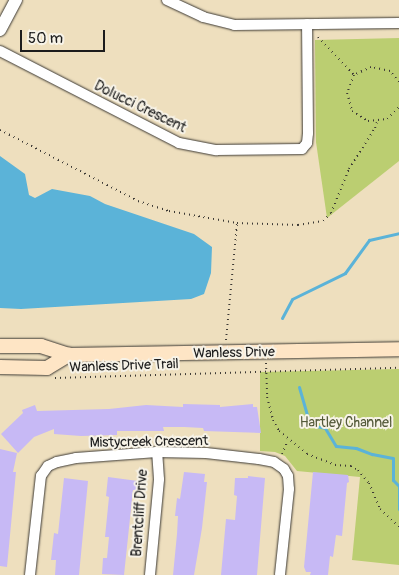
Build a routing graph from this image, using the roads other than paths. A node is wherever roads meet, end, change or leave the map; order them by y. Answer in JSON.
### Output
{"nodes":[{"id":1,"x":16,"y":0,"type":"edge"},
{"id":2,"x":167,"y":0,"type":"edge"},
{"id":3,"x":399,"y":23,"type":"edge"},
{"id":4,"x":307,"y":24,"type":"junction"},
{"id":5,"x":0,"y":30,"type":"edge"},
{"id":6,"x":0,"y":51,"type":"edge"},
{"id":7,"x":0,"y":346,"type":"edge"},
{"id":8,"x":399,"y":349,"type":"edge"},
{"id":9,"x":69,"y":356,"type":"junction"},
{"id":10,"x":0,"y":367,"type":"edge"},
{"id":11,"x":157,"y":452,"type":"junction"},
{"id":12,"x":30,"y":575,"type":"edge"},
{"id":13,"x":150,"y":575,"type":"edge"},
{"id":14,"x":280,"y":575,"type":"edge"}],
"edges":[{"from":1,"to":5,"type":"street"},
{"from":2,"to":4,"type":"street"},
{"from":3,"to":4,"type":"street"},
{"from":4,"to":6,"type":"street","name":"Dolucci Crescent"},
{"from":7,"to":9,"type":"main road","name":"Wanless Drive"},
{"from":8,"to":9,"type":"main road","name":"Wanless Drive"},
{"from":9,"to":10,"type":"main road","name":"Wanless Drive"},
{"from":11,"to":12,"type":"street","name":"Mistycreek Crescent"},
{"from":11,"to":13,"type":"street","name":"Brentcliff Drive"},
{"from":11,"to":14,"type":"street","name":"Mistycreek Crescent"}]}
